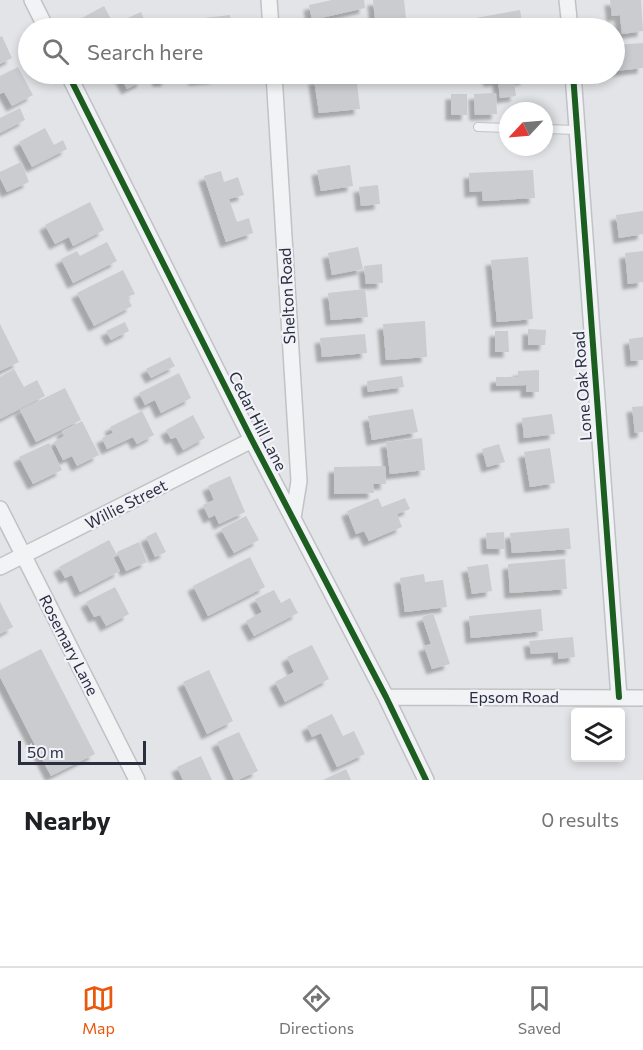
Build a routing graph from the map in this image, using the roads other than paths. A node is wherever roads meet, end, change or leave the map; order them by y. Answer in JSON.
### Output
{"nodes":[{"id":1,"x":32,"y":0,"type":"edge"},
{"id":2,"x":269,"y":0,"type":"edge"},
{"id":3,"x":567,"y":0,"type":"edge"},
{"id":4,"x":41,"y":18,"type":"edge"},
{"id":5,"x":270,"y":18,"type":"edge"},
{"id":6,"x":569,"y":18,"type":"edge"},
{"id":7,"x":73,"y":84,"type":"edge"},
{"id":8,"x":275,"y":84,"type":"edge"},
{"id":9,"x":574,"y":84,"type":"edge"},
{"id":10,"x":478,"y":127,"type":"dead end"},
{"id":11,"x":499,"y":128,"type":"edge"},
{"id":12,"x":553,"y":129,"type":"edge"},
{"id":13,"x":577,"y":130,"type":"junction"},
{"id":14,"x":252,"y":440,"type":"junction"},
{"id":15,"x":0,"y":509,"type":"edge"},
{"id":16,"x":293,"y":518,"type":"junction"},
{"id":17,"x":24,"y":556,"type":"junction"},
{"id":18,"x":0,"y":567,"type":"edge"},
{"id":19,"x":386,"y":697,"type":"junction"},
{"id":20,"x":619,"y":697,"type":"junction"},
{"id":21,"x":643,"y":698,"type":"edge"},
{"id":22,"x":137,"y":780,"type":"edge"},
{"id":23,"x":426,"y":780,"type":"edge"}],
"edges":[{"from":1,"to":4,"type":"street"},
{"from":2,"to":5,"type":"street"},
{"from":3,"to":6,"type":"street"},
{"from":7,"to":14,"type":"street","name":"Cedar Hill Lane"},
{"from":8,"to":16,"type":"street","name":"Shelton Road"},
{"from":9,"to":13,"type":"street","name":"Lone Oak Road"},
{"from":10,"to":11,"type":"lane"},
{"from":12,"to":13,"type":"lane"},
{"from":13,"to":20,"type":"street","name":"Lone Oak Road"},
{"from":14,"to":16,"type":"street","name":"Cedar Hill Lane"},
{"from":14,"to":17,"type":"street","name":"Willie Street"},
{"from":15,"to":17,"type":"street","name":"Rosemary Lane"},
{"from":16,"to":19,"type":"street","name":"Cedar Hill Lane"},
{"from":17,"to":18,"type":"street","name":"Willie Street"},
{"from":17,"to":22,"type":"street","name":"Rosemary Lane"},
{"from":19,"to":20,"type":"street","name":"Epsom Road"},
{"from":19,"to":23,"type":"street","name":"Cedar Hill Lane"},
{"from":20,"to":21,"type":"street","name":"Epsom Road"}]}
